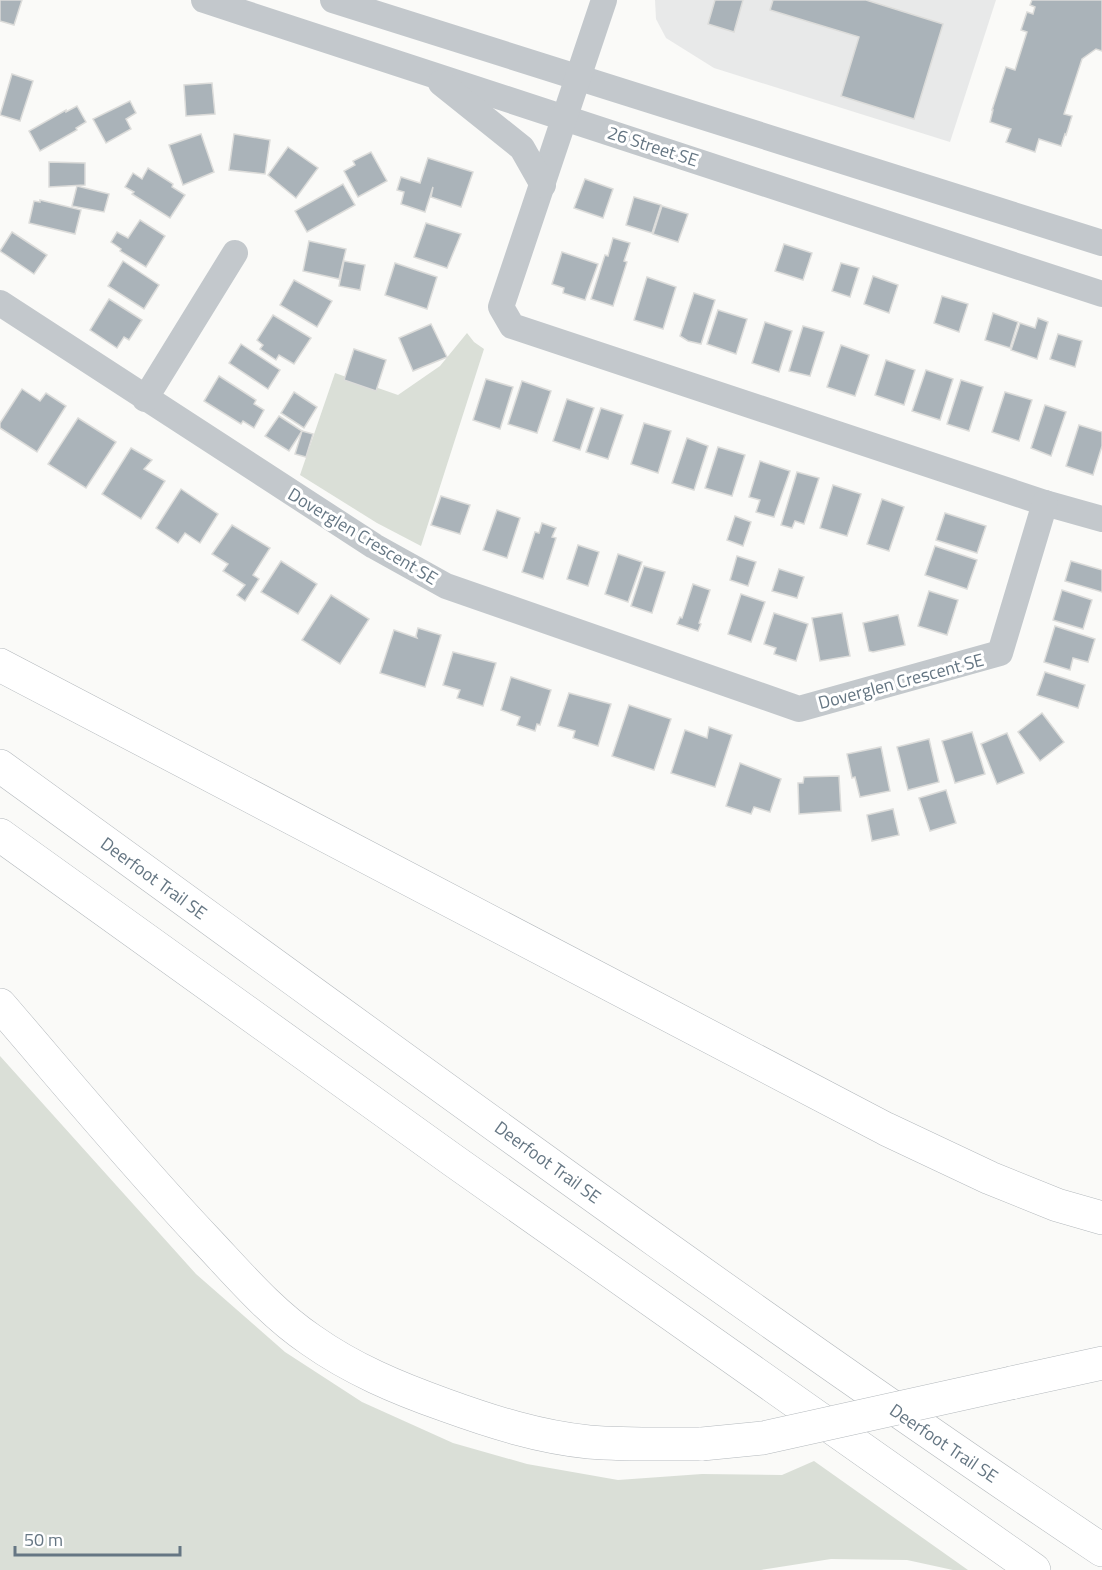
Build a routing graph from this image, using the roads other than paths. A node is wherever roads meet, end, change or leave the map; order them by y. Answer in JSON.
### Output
{"nodes":[{"id":1,"x":204,"y":0,"type":"edge"},
{"id":2,"x":333,"y":0,"type":"edge"},
{"id":3,"x":604,"y":0,"type":"edge"},
{"id":4,"x":428,"y":73,"type":"junction"},
{"id":5,"x":579,"y":79,"type":"junction"},
{"id":6,"x":566,"y":117,"type":"junction"},
{"id":7,"x":543,"y":185,"type":"junction"},
{"id":8,"x":1102,"y":243,"type":"edge"},
{"id":9,"x":235,"y":253,"type":"dead end"},
{"id":10,"x":1102,"y":294,"type":"edge"},
{"id":11,"x":0,"y":303,"type":"edge"},
{"id":12,"x":145,"y":399,"type":"junction"},
{"id":13,"x":1045,"y":503,"type":"junction"},
{"id":14,"x":1102,"y":519,"type":"edge"},
{"id":15,"x":0,"y":665,"type":"edge"},
{"id":16,"x":0,"y":766,"type":"edge"},
{"id":17,"x":0,"y":835,"type":"edge"},
{"id":18,"x":0,"y":1005,"type":"edge"},
{"id":19,"x":1102,"y":1218,"type":"edge"},
{"id":20,"x":1102,"y":1363,"type":"edge"},
{"id":21,"x":1102,"y":1550,"type":"edge"},
{"id":22,"x":1034,"y":1570,"type":"edge"}],
"edges":[{"from":1,"to":4,"type":"street","name":"26 Street SE"},
{"from":2,"to":5,"type":"street"},
{"from":3,"to":5,"type":"street"},
{"from":4,"to":6,"type":"street","name":"26 Street SE"},
{"from":4,"to":7,"type":"street"},
{"from":5,"to":6,"type":"street"},
{"from":5,"to":8,"type":"street"},
{"from":6,"to":7,"type":"street"},
{"from":6,"to":10,"type":"street","name":"26 Street SE"},
{"from":7,"to":13,"type":"street"},
{"from":9,"to":12,"type":"street"},
{"from":11,"to":12,"type":"street","name":"Doverglen Crescent SE"},
{"from":12,"to":13,"type":"street","name":"Doverglen Crescent SE"},
{"from":13,"to":14,"type":"street"},
{"from":15,"to":19,"type":"highway"},
{"from":16,"to":21,"type":"highway","name":"Deerfoot Trail SE"},
{"from":17,"to":22,"type":"highway"},
{"from":18,"to":20,"type":"highway","bridge":true}]}
